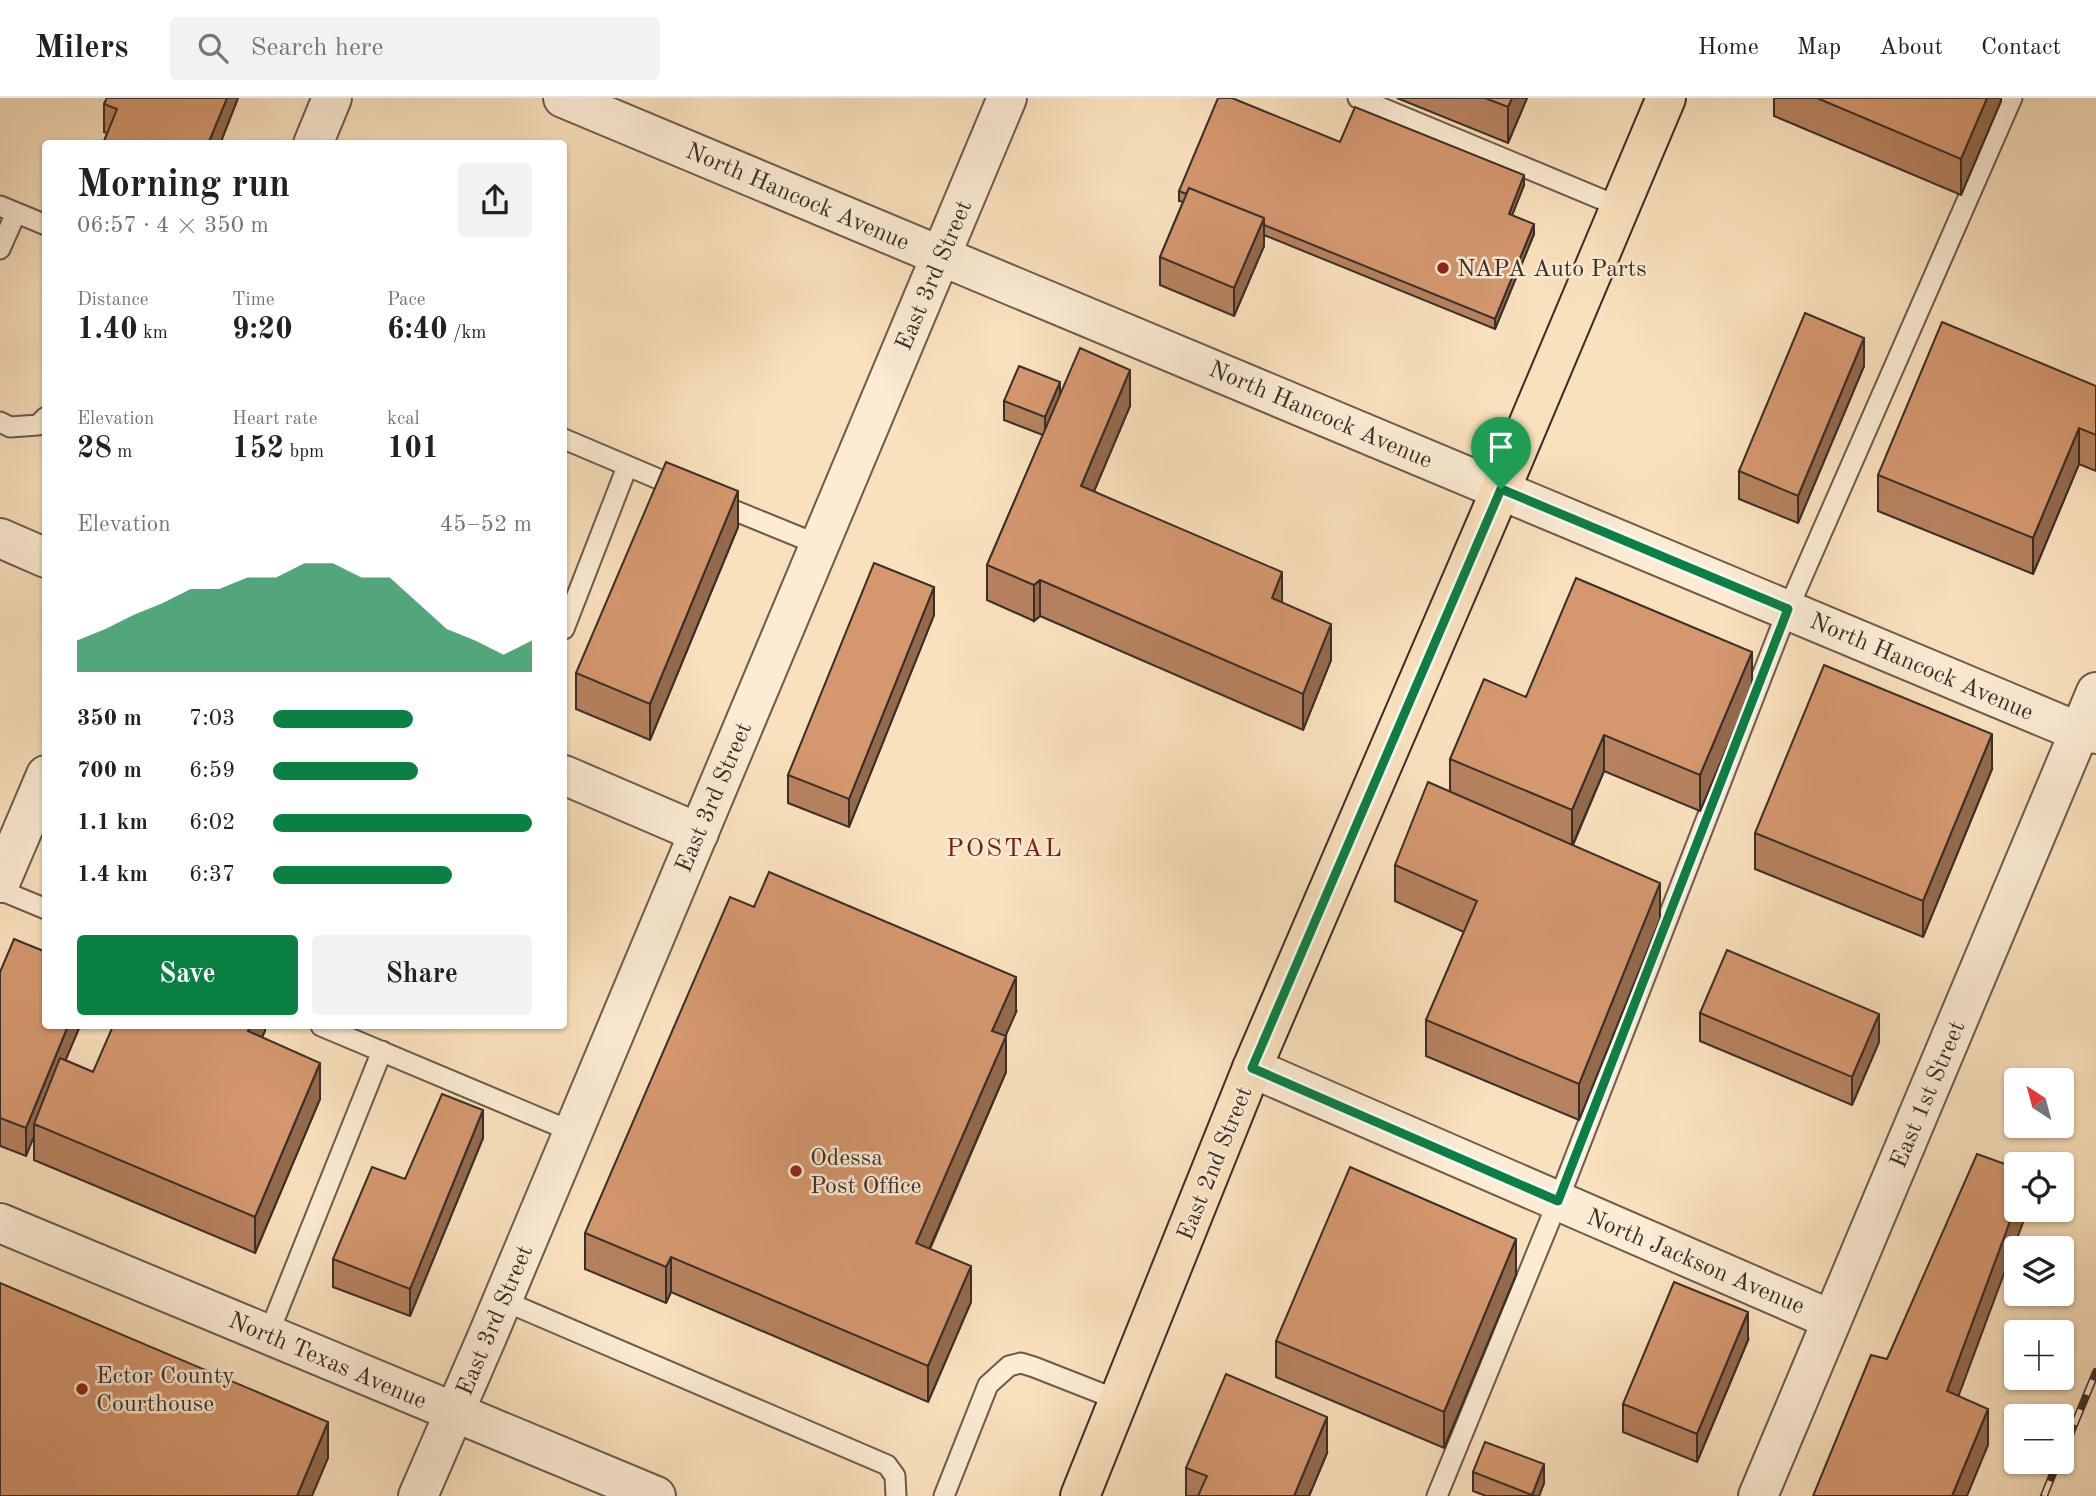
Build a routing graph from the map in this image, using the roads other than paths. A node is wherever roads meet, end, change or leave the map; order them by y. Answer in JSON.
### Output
{"nodes":[{"id":1,"x":332,"y":98,"type":"edge"},
{"id":2,"x":563,"y":98,"type":"edge"},
{"id":3,"x":1007,"y":98,"type":"edge"},
{"id":4,"x":1358,"y":98,"type":"edge"},
{"id":5,"x":1666,"y":98,"type":"edge"},
{"id":6,"x":2012,"y":98,"type":"edge"},
{"id":7,"x":315,"y":140,"type":"edge"},
{"id":8,"x":1620,"y":207,"type":"junction"},
{"id":9,"x":8,"y":210,"type":"edge"},
{"id":10,"x":42,"y":223,"type":"edge"},
{"id":11,"x":0,"y":249,"type":"edge"},
{"id":12,"x":941,"y":256,"type":"junction"},
{"id":13,"x":42,"y":421,"type":"edge"},
{"id":14,"x":0,"y":422,"type":"edge"},
{"id":15,"x":567,"y":440,"type":"edge"},
{"id":16,"x":627,"y":467,"type":"junction"},
{"id":17,"x":1501,"y":489,"type":"junction"},
{"id":18,"x":0,"y":538,"type":"edge"},
{"id":19,"x":819,"y":545,"type":"junction"},
{"id":20,"x":42,"y":556,"type":"edge"},
{"id":21,"x":1788,"y":609,"type":"junction"},
{"id":22,"x":567,"y":621,"type":"edge"},
{"id":23,"x":2096,"y":692,"type":"edge"},
{"id":24,"x":2090,"y":738,"type":"edge"},
{"id":25,"x":567,"y":776,"type":"edge"},
{"id":26,"x":42,"y":784,"type":"edge"},
{"id":27,"x":699,"y":833,"type":"junction"},
{"id":28,"x":0,"y":883,"type":"edge"},
{"id":29,"x":0,"y":890,"type":"edge"},
{"id":30,"x":42,"y":907,"type":"edge"},
{"id":31,"x":328,"y":1029,"type":"edge"},
{"id":32,"x":382,"y":1051,"type":"junction"},
{"id":33,"x":1252,"y":1068,"type":"junction"},
{"id":34,"x":573,"y":1132,"type":"junction"},
{"id":35,"x":1558,"y":1201,"type":"junction"},
{"id":36,"x":0,"y":1223,"type":"edge"},
{"id":37,"x":502,"y":1300,"type":"junction"},
{"id":38,"x":1832,"y":1320,"type":"junction"},
{"id":39,"x":268,"y":1335,"type":"junction"},
{"id":40,"x":1118,"y":1400,"type":"junction"},
{"id":41,"x":455,"y":1413,"type":"junction"},
{"id":42,"x":418,"y":1496,"type":"edge"},
{"id":43,"x":656,"y":1496,"type":"edge"},
{"id":44,"x":896,"y":1496,"type":"edge"},
{"id":45,"x":944,"y":1496,"type":"edge"},
{"id":46,"x":1080,"y":1496,"type":"edge"},
{"id":47,"x":1437,"y":1496,"type":"edge"},
{"id":48,"x":1758,"y":1496,"type":"edge"}],
"edges":[{"from":1,"to":7,"type":"street"},
{"from":2,"to":12,"type":"street","name":"North Hancock Avenue"},
{"from":3,"to":12,"type":"street","name":"East 3rd Street"},
{"from":4,"to":8,"type":"lane"},
{"from":5,"to":8,"type":"main road","name":"East 2nd Street"},
{"from":6,"to":21,"type":"lane"},
{"from":8,"to":17,"type":"main road","name":"East 2nd Street"},
{"from":9,"to":10,"type":"lane"},
{"from":9,"to":11,"type":"lane"},
{"from":12,"to":17,"type":"street","name":"North Hancock Avenue"},
{"from":12,"to":19,"type":"street","name":"East 3rd Street"},
{"from":13,"to":14,"type":"lane"},
{"from":15,"to":16,"type":"lane"},
{"from":16,"to":19,"type":"lane"},
{"from":16,"to":22,"type":"lane"},
{"from":17,"to":21,"type":"street","name":"North Hancock Avenue"},
{"from":17,"to":33,"type":"main road","name":"East 2nd Street"},
{"from":18,"to":20,"type":"street"},
{"from":19,"to":27,"type":"street","name":"East 3rd Street"},
{"from":21,"to":24,"type":"street","name":"North Hancock Avenue"},
{"from":21,"to":35,"type":"lane"},
{"from":23,"to":24,"type":"street","name":"East 1st Street"},
{"from":24,"to":38,"type":"street","name":"East 1st Street"},
{"from":25,"to":27,"type":"street"},
{"from":26,"to":28,"type":"street"},
{"from":27,"to":34,"type":"street","name":"East 3rd Street"},
{"from":29,"to":30,"type":"lane"},
{"from":31,"to":32,"type":"lane"},
{"from":32,"to":34,"type":"lane"},
{"from":32,"to":39,"type":"lane"},
{"from":33,"to":35,"type":"street","name":"North Jackson Avenue"},
{"from":33,"to":40,"type":"main road","name":"East 2nd Street"},
{"from":34,"to":37,"type":"street","name":"East 3rd Street"},
{"from":35,"to":38,"type":"street","name":"North Jackson Avenue"},
{"from":35,"to":47,"type":"lane"},
{"from":36,"to":39,"type":"street","name":"North Texas Avenue"},
{"from":37,"to":41,"type":"street","name":"East 3rd Street"},
{"from":37,"to":44,"type":"lane"},
{"from":38,"to":48,"type":"street","name":"East 1st Street"},
{"from":39,"to":41,"type":"street","name":"North Texas Avenue"},
{"from":40,"to":45,"type":"lane"},
{"from":40,"to":46,"type":"main road","name":"East 2nd Street"},
{"from":41,"to":42,"type":"street","name":"East 3rd Street"},
{"from":41,"to":43,"type":"street","name":"North Texas Avenue"}]}
